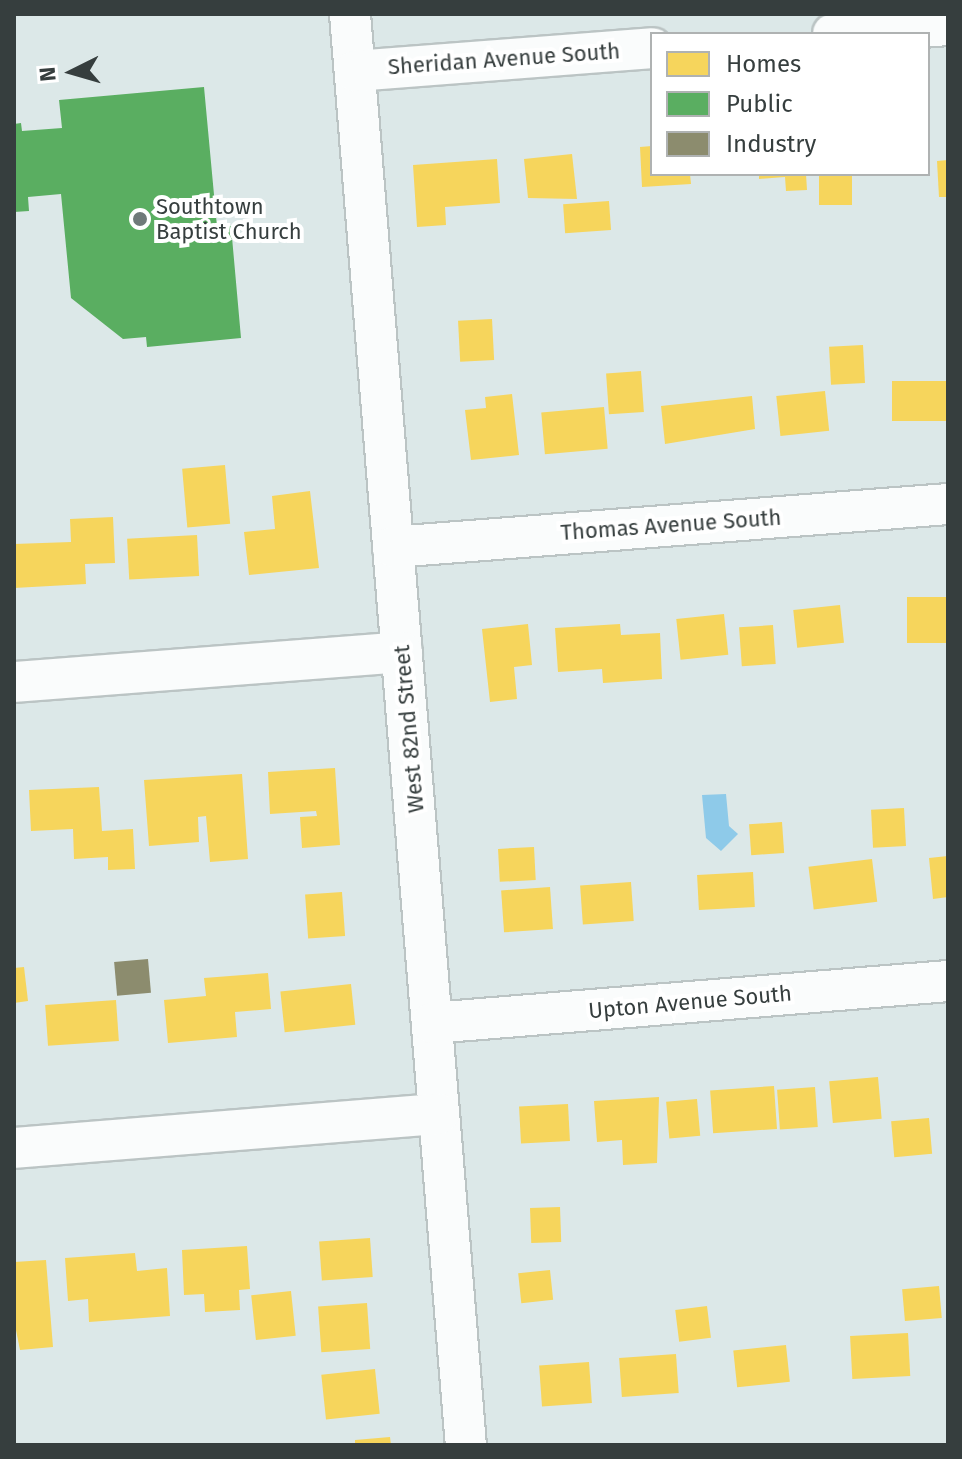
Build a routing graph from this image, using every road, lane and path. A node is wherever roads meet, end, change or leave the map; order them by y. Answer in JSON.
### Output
{"nodes":[{"id":1,"x":350,"y":14,"type":"edge"},
{"id":2,"x":948,"y":25,"type":"edge"},
{"id":3,"x":859,"y":32,"type":"edge"},
{"id":4,"x":650,"y":48,"type":"edge"},
{"id":5,"x":355,"y":71,"type":"junction"},
{"id":6,"x":948,"y":504,"type":"edge"},
{"id":7,"x":393,"y":547,"type":"junction"},
{"id":8,"x":402,"y":652,"type":"junction"},
{"id":9,"x":14,"y":682,"type":"edge"},
{"id":10,"x":948,"y":981,"type":"edge"},
{"id":11,"x":432,"y":1023,"type":"junction"},
{"id":12,"x":439,"y":1114,"type":"junction"},
{"id":13,"x":14,"y":1148,"type":"edge"},
{"id":14,"x":466,"y":1445,"type":"edge"}],
"edges":[{"from":1,"to":5,"type":"street","name":"West 82nd Street"},
{"from":2,"to":3,"type":"street"},
{"from":4,"to":5,"type":"street","name":"Sheridan Avenue South"},
{"from":5,"to":7,"type":"street","name":"West 82nd Street"},
{"from":6,"to":7,"type":"street","name":"Thomas Avenue South"},
{"from":7,"to":8,"type":"street","name":"West 82nd Street"},
{"from":8,"to":9,"type":"street"},
{"from":8,"to":11,"type":"street","name":"West 82nd Street"},
{"from":10,"to":11,"type":"street","name":"Upton Avenue South"},
{"from":11,"to":12,"type":"street","name":"West 82nd Street"},
{"from":12,"to":13,"type":"street"},
{"from":12,"to":14,"type":"street","name":"West 82nd Street"}]}
